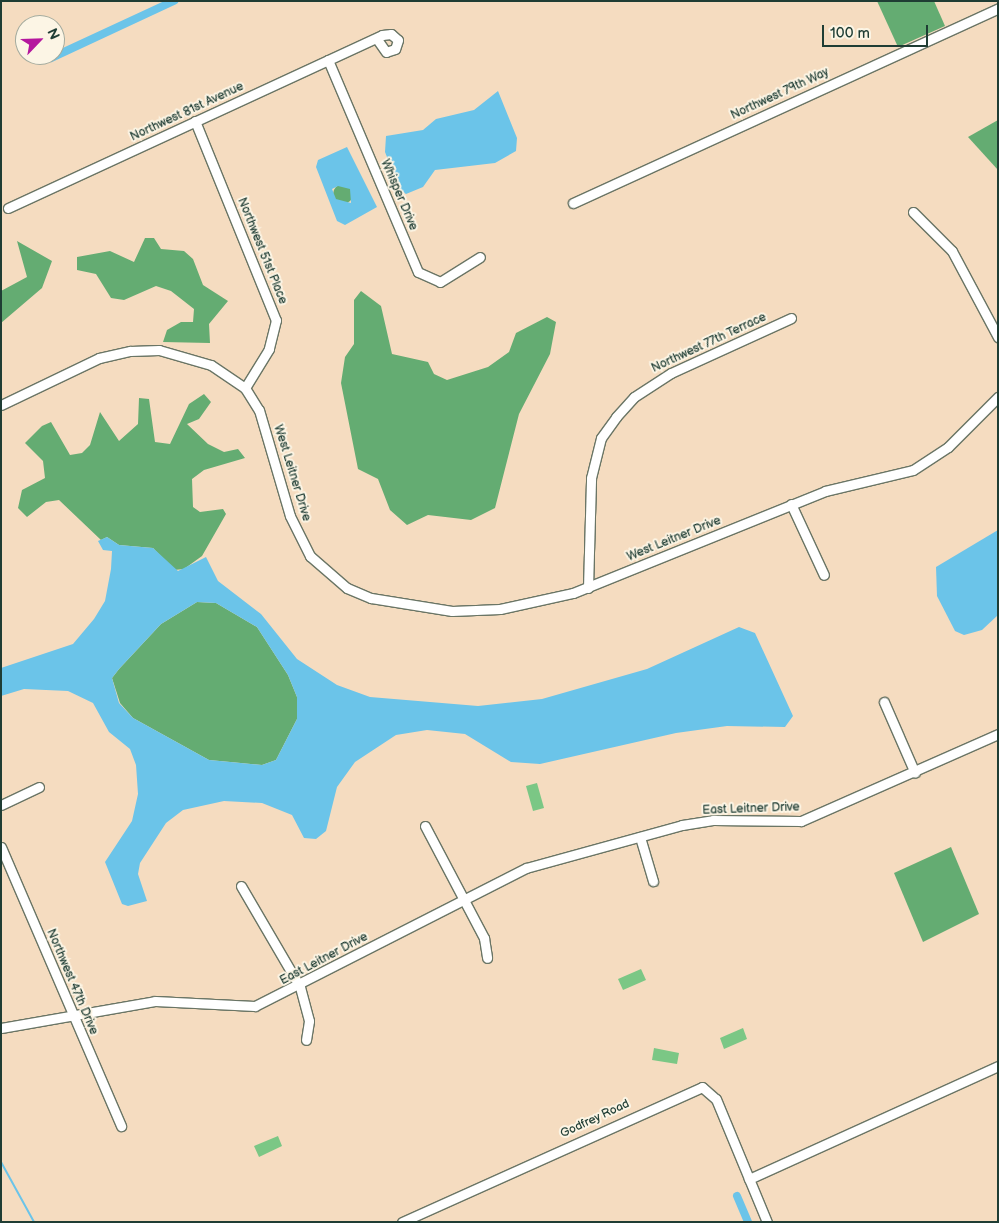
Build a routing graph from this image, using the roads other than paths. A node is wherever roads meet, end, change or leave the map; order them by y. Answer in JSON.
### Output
{"nodes":[{"id":1,"x":998,"y":8,"type":"edge"},
{"id":2,"x":377,"y":39,"type":"dead end"},
{"id":3,"x":328,"y":60,"type":"junction"},
{"id":4,"x":195,"y":122,"type":"junction"},
{"id":5,"x":573,"y":203,"type":"dead end"},
{"id":6,"x":8,"y":208,"type":"dead end"},
{"id":7,"x":913,"y":212,"type":"dead end"},
{"id":8,"x":480,"y":257,"type":"dead end"},
{"id":9,"x":791,"y":318,"type":"dead end"},
{"id":10,"x":998,"y":337,"type":"edge"},
{"id":11,"x":245,"y":388,"type":"junction"},
{"id":12,"x":998,"y":397,"type":"edge"},
{"id":13,"x":1,"y":405,"type":"edge"},
{"id":14,"x":791,"y":504,"type":"junction"},
{"id":15,"x":824,"y":575,"type":"dead end"},
{"id":16,"x":588,"y":588,"type":"junction"},
{"id":17,"x":884,"y":702,"type":"dead end"},
{"id":18,"x":998,"y":734,"type":"edge"},
{"id":19,"x":915,"y":772,"type":"junction"},
{"id":20,"x":39,"y":787,"type":"dead end"},
{"id":21,"x":1,"y":805,"type":"edge"},
{"id":22,"x":425,"y":826,"type":"dead end"},
{"id":23,"x":640,"y":837,"type":"junction"},
{"id":24,"x":1,"y":847,"type":"edge"},
{"id":25,"x":653,"y":881,"type":"dead end"},
{"id":26,"x":241,"y":886,"type":"dead end"},
{"id":27,"x":464,"y":900,"type":"junction"},
{"id":28,"x":487,"y":958,"type":"dead end"},
{"id":29,"x":300,"y":987,"type":"junction"},
{"id":30,"x":72,"y":1015,"type":"junction"},
{"id":31,"x":1,"y":1028,"type":"edge"},
{"id":32,"x":306,"y":1040,"type":"dead end"},
{"id":33,"x":998,"y":1066,"type":"edge"},
{"id":34,"x":121,"y":1126,"type":"dead end"},
{"id":35,"x":749,"y":1179,"type":"junction"},
{"id":36,"x":402,"y":1222,"type":"edge"},
{"id":37,"x":767,"y":1222,"type":"edge"}],
"edges":[{"from":1,"to":5,"type":"street","name":"Northwest 79th Way"},
{"from":2,"to":3,"type":"street","name":"Northwest 81st Avenue"},
{"from":3,"to":4,"type":"street","name":"Northwest 81st Avenue"},
{"from":3,"to":8,"type":"street","name":"Whisper Drive"},
{"from":4,"to":6,"type":"street","name":"Northwest 81st Avenue"},
{"from":4,"to":11,"type":"street","name":"Northwest 51st Place"},
{"from":7,"to":10,"type":"street"},
{"from":9,"to":16,"type":"street","name":"Northwest 77th Terrace"},
{"from":11,"to":13,"type":"street"},
{"from":11,"to":16,"type":"street","name":"West Leitner Drive"},
{"from":12,"to":14,"type":"street","name":"West Leitner Drive"},
{"from":14,"to":15,"type":"street"},
{"from":14,"to":16,"type":"street","name":"West Leitner Drive"},
{"from":17,"to":19,"type":"street"},
{"from":18,"to":19,"type":"street","name":"East Leitner Drive"},
{"from":19,"to":23,"type":"street","name":"East Leitner Drive"},
{"from":20,"to":21,"type":"street"},
{"from":22,"to":27,"type":"street"},
{"from":23,"to":25,"type":"street"},
{"from":23,"to":27,"type":"street","name":"East Leitner Drive"},
{"from":24,"to":30,"type":"street","name":"Northwest 47th Drive"},
{"from":26,"to":29,"type":"street"},
{"from":27,"to":28,"type":"street"},
{"from":27,"to":29,"type":"street","name":"East Leitner Drive"},
{"from":29,"to":30,"type":"street","name":"East Leitner Drive"},
{"from":29,"to":32,"type":"street"},
{"from":30,"to":31,"type":"street","name":"East Leitner Drive"},
{"from":30,"to":34,"type":"street","name":"Northwest 47th Drive"},
{"from":33,"to":35,"type":"street"},
{"from":35,"to":36,"type":"street","name":"Godfrey Road"},
{"from":35,"to":37,"type":"street","name":"Godfrey Road"}]}
